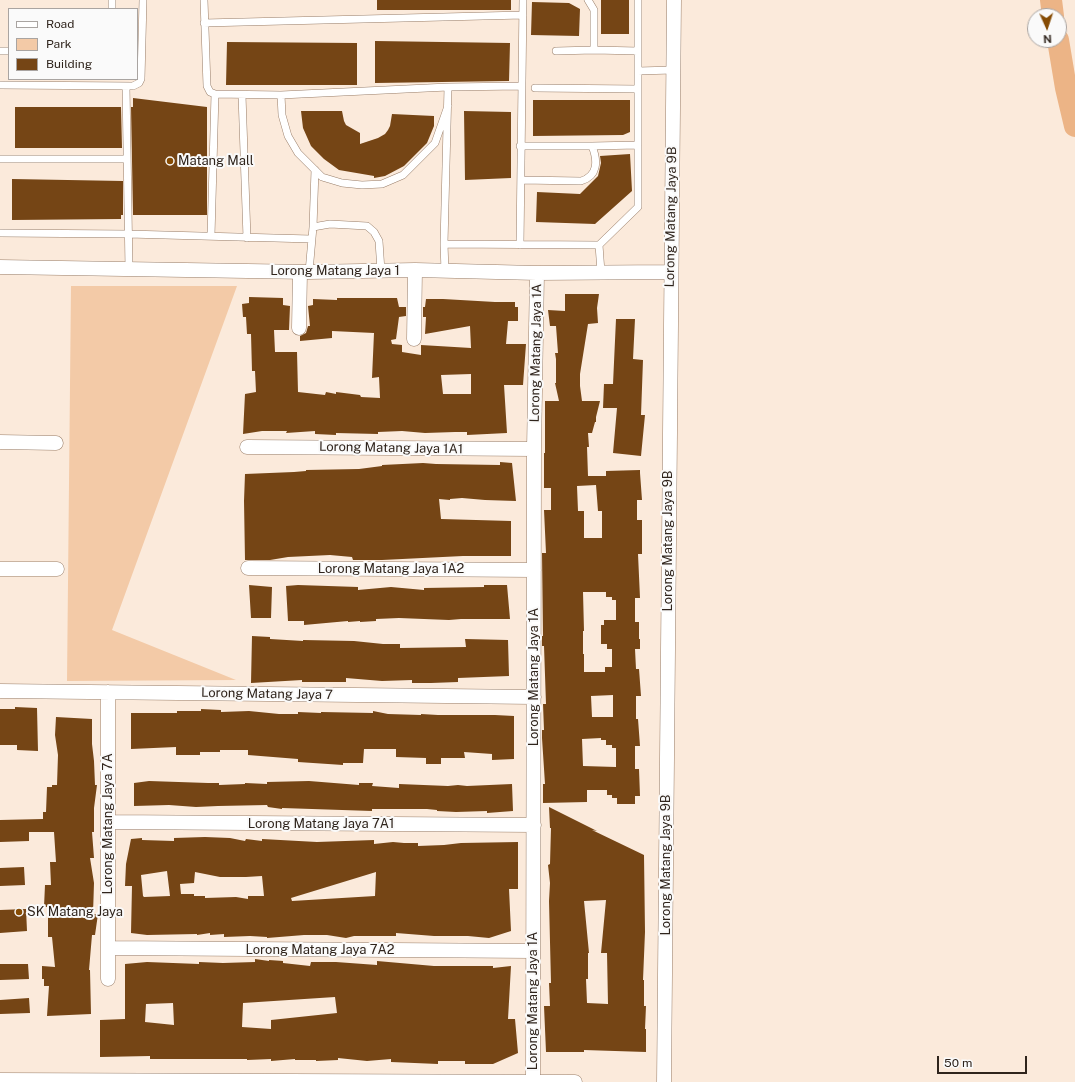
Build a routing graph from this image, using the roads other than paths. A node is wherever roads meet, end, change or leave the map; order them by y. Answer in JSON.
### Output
{"nodes":[{"id":1,"x":142,"y":0,"type":"edge"},
{"id":2,"x":204,"y":0,"type":"edge"},
{"id":3,"x":523,"y":0,"type":"edge"},
{"id":4,"x":588,"y":0,"type":"edge"},
{"id":5,"x":638,"y":0,"type":"edge"},
{"id":6,"x":674,"y":0,"type":"edge"},
{"id":7,"x":522,"y":15,"type":"junction"},
{"id":8,"x":204,"y":23,"type":"junction"},
{"id":9,"x":594,"y":50,"type":"junction"},
{"id":10,"x":556,"y":51,"type":"dead end"},
{"id":11,"x":638,"y":51,"type":"junction"},
{"id":12,"x":673,"y":70,"type":"junction"},
{"id":13,"x":638,"y":71,"type":"junction"},
{"id":14,"x":112,"y":83,"type":"edge"},
{"id":15,"x":0,"y":85,"type":"edge"},
{"id":16,"x":126,"y":86,"type":"junction"},
{"id":17,"x":521,"y":86,"type":"junction"},
{"id":18,"x":448,"y":87,"type":"junction"},
{"id":19,"x":535,"y":88,"type":"dead end"},
{"id":20,"x":638,"y":89,"type":"junction"},
{"id":21,"x":215,"y":94,"type":"junction"},
{"id":22,"x":242,"y":95,"type":"junction"},
{"id":23,"x":281,"y":95,"type":"junction"},
{"id":24,"x":448,"y":106,"type":"junction"},
{"id":25,"x":638,"y":145,"type":"junction"},
{"id":26,"x":520,"y":146,"type":"junction"},
{"id":27,"x":592,"y":146,"type":"junction"},
{"id":28,"x":0,"y":159,"type":"edge"},
{"id":29,"x":127,"y":159,"type":"junction"},
{"id":30,"x":316,"y":170,"type":"junction"},
{"id":31,"x":521,"y":180,"type":"junction"},
{"id":32,"x":313,"y":227,"type":"junction"},
{"id":33,"x":0,"y":233,"type":"edge"},
{"id":34,"x":128,"y":234,"type":"junction"},
{"id":35,"x":211,"y":236,"type":"junction"},
{"id":36,"x":247,"y":238,"type":"junction"},
{"id":37,"x":311,"y":239,"type":"junction"},
{"id":38,"x":444,"y":244,"type":"junction"},
{"id":39,"x":520,"y":245,"type":"junction"},
{"id":40,"x":599,"y":245,"type":"junction"},
{"id":41,"x":0,"y":267,"type":"edge"},
{"id":42,"x":129,"y":269,"type":"junction"},
{"id":43,"x":415,"y":270,"type":"junction"},
{"id":44,"x":381,"y":271,"type":"junction"},
{"id":45,"x":444,"y":271,"type":"junction"},
{"id":46,"x":304,"y":272,"type":"junction"},
{"id":47,"x":601,"y":272,"type":"junction"},
{"id":48,"x":671,"y":272,"type":"junction"},
{"id":49,"x":537,"y":273,"type":"junction"},
{"id":50,"x":300,"y":328,"type":"dead end"},
{"id":51,"x":414,"y":339,"type":"dead end"},
{"id":52,"x":0,"y":442,"type":"edge"},
{"id":53,"x":56,"y":443,"type":"dead end"},
{"id":54,"x":247,"y":446,"type":"dead end"},
{"id":55,"x":534,"y":449,"type":"junction"},
{"id":56,"x":248,"y":568,"type":"dead end"},
{"id":57,"x":0,"y":569,"type":"edge"},
{"id":58,"x":57,"y":569,"type":"dead end"},
{"id":59,"x":534,"y":570,"type":"junction"},
{"id":60,"x":0,"y":690,"type":"edge"},
{"id":61,"x":108,"y":692,"type":"junction"},
{"id":62,"x":534,"y":697,"type":"junction"},
{"id":63,"x":108,"y":822,"type":"junction"},
{"id":64,"x":534,"y":825,"type":"junction"},
{"id":65,"x":108,"y":948,"type":"junction"},
{"id":66,"x":533,"y":951,"type":"junction"},
{"id":67,"x":108,"y":979,"type":"dead end"},
{"id":68,"x":0,"y":1080,"type":"edge"},
{"id":69,"x":78,"y":1081,"type":"edge"},
{"id":70,"x":533,"y":1081,"type":"edge"},
{"id":71,"x":283,"y":1082,"type":"edge"},
{"id":72,"x":349,"y":1082,"type":"edge"},
{"id":73,"x":575,"y":1082,"type":"edge"},
{"id":74,"x":664,"y":1082,"type":"edge"}],
"edges":[{"from":1,"to":16,"type":"lane"},
{"from":2,"to":8,"type":"lane"},
{"from":3,"to":7,"type":"lane"},
{"from":4,"to":9,"type":"lane"},
{"from":5,"to":11,"type":"lane"},
{"from":6,"to":12,"type":"street","name":"Lorong Matang Jaya 9B"},
{"from":7,"to":8,"type":"lane"},
{"from":7,"to":17,"type":"lane"},
{"from":8,"to":21,"type":"lane"},
{"from":9,"to":10,"type":"lane"},
{"from":9,"to":11,"type":"lane"},
{"from":11,"to":13,"type":"lane"},
{"from":12,"to":13,"type":"lane"},
{"from":12,"to":48,"type":"street","name":"Lorong Matang Jaya 9B"},
{"from":13,"to":20,"type":"lane"},
{"from":14,"to":15,"type":"lane"},
{"from":14,"to":16,"type":"lane"},
{"from":16,"to":29,"type":"lane"},
{"from":17,"to":18,"type":"lane"},
{"from":17,"to":26,"type":"lane"},
{"from":18,"to":23,"type":"lane"},
{"from":18,"to":24,"type":"lane"},
{"from":19,"to":20,"type":"lane"},
{"from":20,"to":25,"type":"lane"},
{"from":21,"to":22,"type":"lane"},
{"from":21,"to":35,"type":"lane"},
{"from":22,"to":23,"type":"lane"},
{"from":22,"to":36,"type":"lane"},
{"from":23,"to":30,"type":"lane"},
{"from":24,"to":30,"type":"lane"},
{"from":24,"to":38,"type":"lane"},
{"from":25,"to":27,"type":"lane"},
{"from":25,"to":40,"type":"lane"},
{"from":26,"to":27,"type":"lane"},
{"from":26,"to":31,"type":"lane"},
{"from":27,"to":31,"type":"lane"},
{"from":28,"to":29,"type":"lane"},
{"from":29,"to":34,"type":"lane"},
{"from":30,"to":32,"type":"lane"},
{"from":31,"to":39,"type":"lane"},
{"from":32,"to":37,"type":"lane"},
{"from":32,"to":44,"type":"lane"},
{"from":33,"to":34,"type":"lane"},
{"from":34,"to":35,"type":"lane"},
{"from":34,"to":42,"type":"lane"},
{"from":35,"to":36,"type":"lane"},
{"from":36,"to":37,"type":"lane"},
{"from":37,"to":46,"type":"lane"},
{"from":38,"to":39,"type":"lane"},
{"from":38,"to":45,"type":"lane"},
{"from":39,"to":40,"type":"lane"},
{"from":40,"to":47,"type":"lane"},
{"from":41,"to":42,"type":"street","name":"Lorong Matang Jaya 1"},
{"from":42,"to":46,"type":"street","name":"Lorong Matang Jaya 1"},
{"from":43,"to":44,"type":"street","name":"Lorong Matang Jaya 1"},
{"from":43,"to":45,"type":"street","name":"Lorong Matang Jaya 1"},
{"from":43,"to":51,"type":"street"},
{"from":44,"to":46,"type":"street","name":"Lorong Matang Jaya 1"},
{"from":45,"to":49,"type":"street","name":"Lorong Matang Jaya 1"},
{"from":46,"to":50,"type":"street"},
{"from":47,"to":48,"type":"street","name":"Lorong Matang Jaya 1"},
{"from":47,"to":49,"type":"street","name":"Lorong Matang Jaya 1"},
{"from":48,"to":74,"type":"street","name":"Lorong Matang Jaya 9B"},
{"from":49,"to":55,"type":"street","name":"Lorong Matang Jaya 1A"},
{"from":52,"to":53,"type":"street"},
{"from":54,"to":55,"type":"street","name":"Lorong Matang Jaya 1A1"},
{"from":55,"to":59,"type":"street","name":"Lorong Matang Jaya 1A"},
{"from":56,"to":59,"type":"street","name":"Lorong Matang Jaya 1A2"},
{"from":57,"to":58,"type":"street"},
{"from":59,"to":62,"type":"street","name":"Lorong Matang Jaya 1A"},
{"from":60,"to":61,"type":"street","name":"Lorong Matang Jaya 7"},
{"from":61,"to":62,"type":"street","name":"Lorong Matang Jaya 7"},
{"from":61,"to":63,"type":"street","name":"Lorong Matang Jaya 7A"},
{"from":62,"to":64,"type":"street","name":"Lorong Matang Jaya 1A"},
{"from":63,"to":64,"type":"street","name":"Lorong Matang Jaya 7A1"},
{"from":63,"to":65,"type":"street","name":"Lorong Matang Jaya 7A"},
{"from":64,"to":66,"type":"street","name":"Lorong Matang Jaya 1A"},
{"from":65,"to":66,"type":"street","name":"Lorong Matang Jaya 7A2"},
{"from":65,"to":67,"type":"street","name":"Lorong Matang Jaya 7A"},
{"from":66,"to":70,"type":"street","name":"Lorong Matang Jaya 1A"},
{"from":68,"to":69,"type":"street"},
{"from":69,"to":71,"type":"street"},
{"from":70,"to":72,"type":"street"},
{"from":70,"to":73,"type":"street"},
{"from":71,"to":72,"type":"street"}]}
